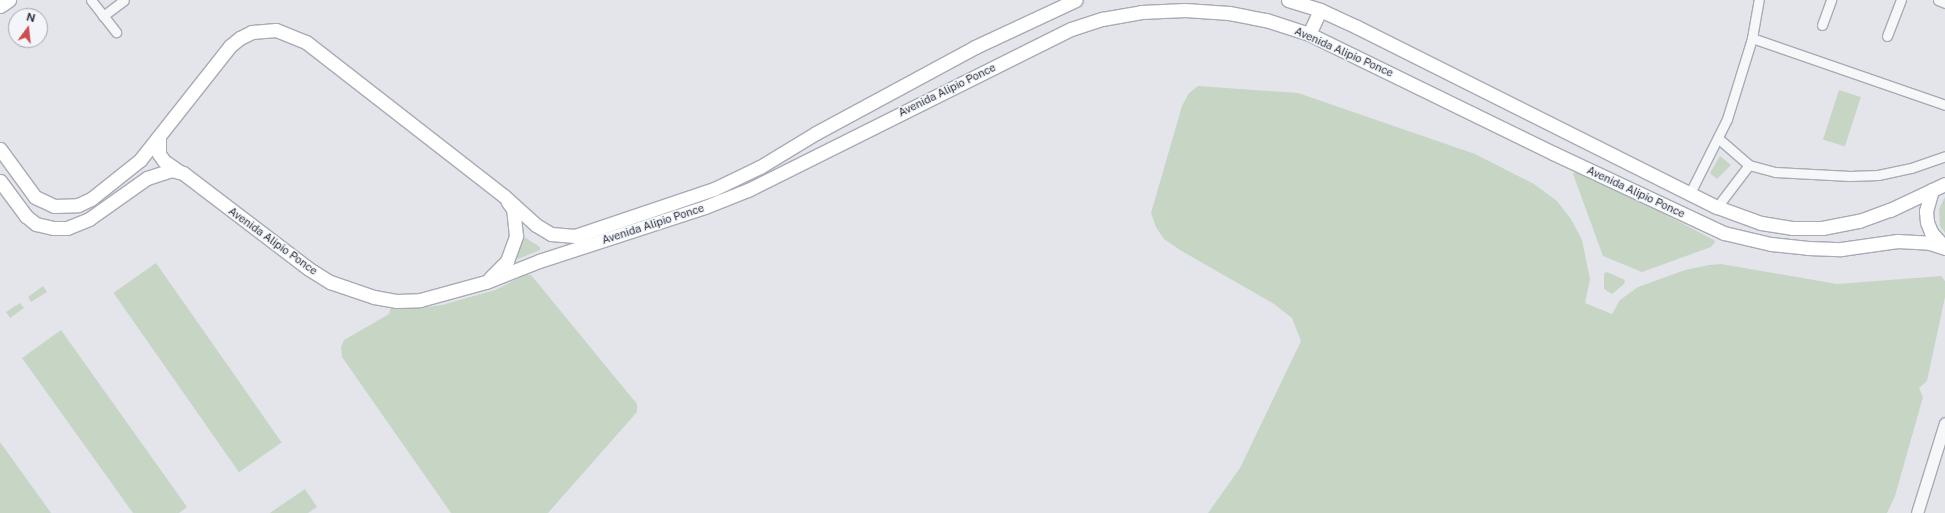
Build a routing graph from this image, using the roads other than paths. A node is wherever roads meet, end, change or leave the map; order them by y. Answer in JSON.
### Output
{"nodes":[{"id":1,"x":9,"y":0,"type":"edge"},
{"id":2,"x":91,"y":0,"type":"edge"},
{"id":3,"x":124,"y":0,"type":"edge"},
{"id":4,"x":1076,"y":0,"type":"edge"},
{"id":5,"x":1288,"y":0,"type":"edge"},
{"id":6,"x":1759,"y":0,"type":"edge"},
{"id":7,"x":1831,"y":0,"type":"edge"},
{"id":8,"x":1901,"y":0,"type":"edge"},
{"id":9,"x":1938,"y":0,"type":"edge"},
{"id":10,"x":1945,"y":2,"type":"edge"},
{"id":11,"x":0,"y":6,"type":"edge"},
{"id":12,"x":1320,"y":10,"type":"junction"},
{"id":13,"x":103,"y":16,"type":"junction"},
{"id":14,"x":1822,"y":25,"type":"dead end"},
{"id":15,"x":116,"y":32,"type":"dead end"},
{"id":16,"x":1309,"y":34,"type":"junction"},
{"id":17,"x":1887,"y":36,"type":"dead end"},
{"id":18,"x":1752,"y":38,"type":"junction"},
{"id":19,"x":1945,"y":105,"type":"edge"},
{"id":20,"x":159,"y":138,"type":"junction"},
{"id":21,"x":1718,"y":140,"type":"junction"},
{"id":22,"x":0,"y":148,"type":"edge"},
{"id":23,"x":1945,"y":156,"type":"edge"},
{"id":24,"x":1749,"y":165,"type":"junction"},
{"id":25,"x":182,"y":173,"type":"junction"},
{"id":26,"x":0,"y":181,"type":"edge"},
{"id":27,"x":1945,"y":184,"type":"edge"},
{"id":28,"x":1932,"y":190,"type":"junction"},
{"id":29,"x":1690,"y":193,"type":"junction"},
{"id":30,"x":504,"y":196,"type":"junction"},
{"id":31,"x":1717,"y":207,"type":"junction"},
{"id":32,"x":1945,"y":248,"type":"edge"},
{"id":33,"x":486,"y":282,"type":"junction"},
{"id":34,"x":1945,"y":423,"type":"edge"},
{"id":35,"x":1917,"y":513,"type":"edge"}],
"edges":[{"from":1,"to":11,"type":"main road"},
{"from":2,"to":13,"type":"street"},
{"from":3,"to":13,"type":"street"},
{"from":4,"to":30,"type":"main road","name":"Avenida Alipio Ponce"},
{"from":5,"to":12,"type":"main road","name":"Avenida Alipio Ponce"},
{"from":6,"to":18,"type":"street"},
{"from":7,"to":14,"type":"street"},
{"from":8,"to":17,"type":"street"},
{"from":9,"to":10,"type":"street"},
{"from":12,"to":16,"type":"main road"},
{"from":12,"to":29,"type":"main road","name":"Avenida Alipio Ponce"},
{"from":13,"to":15,"type":"street"},
{"from":16,"to":32,"type":"main road","name":"Avenida Alipio Ponce"},
{"from":16,"to":33,"type":"main road","name":"Avenida Alipio Ponce"},
{"from":18,"to":19,"type":"street"},
{"from":18,"to":21,"type":"street"},
{"from":20,"to":22,"type":"main road","name":"Avenida Alipio Ponce"},
{"from":20,"to":25,"type":"main road","name":"Avenida Alipio Ponce"},
{"from":20,"to":30,"type":"main road","name":"Avenida Alipio Ponce"},
{"from":21,"to":24,"type":"street"},
{"from":21,"to":29,"type":"street"},
{"from":23,"to":24,"type":"street"},
{"from":24,"to":31,"type":"street"},
{"from":25,"to":26,"type":"main road"},
{"from":25,"to":33,"type":"main road","name":"Avenida Alipio Ponce"},
{"from":27,"to":28,"type":"main road","name":"Avenida Alipio Ponce"},
{"from":28,"to":31,"type":"main road","name":"Avenida Alipio Ponce"},
{"from":28,"to":32,"type":"main road"},
{"from":29,"to":31,"type":"main road","name":"Avenida Alipio Ponce"},
{"from":30,"to":33,"type":"main road"},
{"from":34,"to":35,"type":"street"}]}
